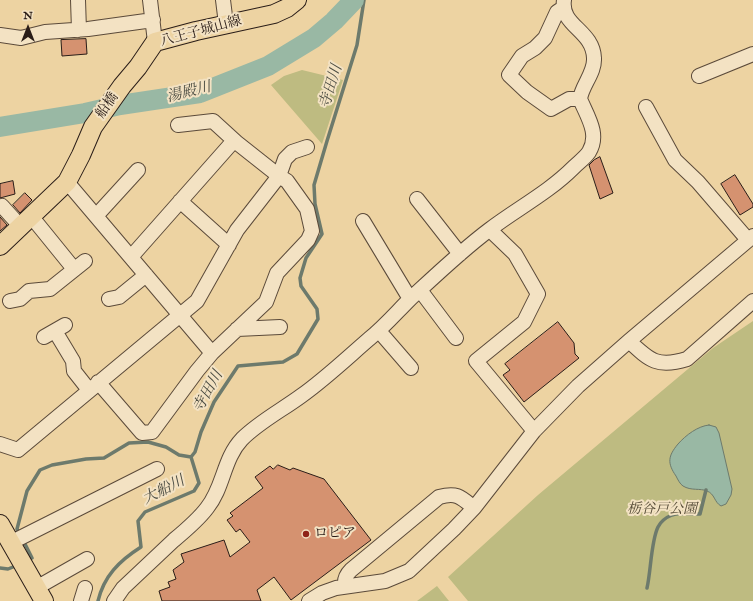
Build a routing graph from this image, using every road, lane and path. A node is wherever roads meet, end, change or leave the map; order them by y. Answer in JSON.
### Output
{"nodes":[{"id":1,"x":78,"y":0,"type":"edge"},
{"id":2,"x":150,"y":0,"type":"edge"},
{"id":3,"x":223,"y":0,"type":"edge"},
{"id":4,"x":297,"y":0,"type":"edge"},
{"id":5,"x":564,"y":4,"type":"edge"},
{"id":6,"x":153,"y":20,"type":"junction"},
{"id":7,"x":226,"y":24,"type":"junction"},
{"id":8,"x":79,"y":30,"type":"junction"},
{"id":9,"x":0,"y":35,"type":"edge"},
{"id":10,"x":155,"y":42,"type":"junction"},
{"id":11,"x":753,"y":54,"type":"edge"},
{"id":12,"x":699,"y":76,"type":"dead end"},
{"id":13,"x":122,"y":86,"type":"joint"},
{"id":14,"x":580,"y":99,"type":"junction"},
{"id":15,"x":646,"y":107,"type":"dead end"},
{"id":16,"x":178,"y":124,"type":"dead end"},
{"id":17,"x":236,"y":142,"type":"junction"},
{"id":18,"x":307,"y":147,"type":"dead end"},
{"id":19,"x":138,"y":170,"type":"dead end"},
{"id":20,"x":279,"y":176,"type":"junction"},
{"id":21,"x":67,"y":182,"type":"junction"},
{"id":22,"x":417,"y":200,"type":"dead end"},
{"id":23,"x":180,"y":202,"type":"junction"},
{"id":24,"x":0,"y":207,"type":"edge"},
{"id":25,"x":96,"y":216,"type":"junction"},
{"id":26,"x":26,"y":221,"type":"junction"},
{"id":27,"x":363,"y":221,"type":"dead end"},
{"id":28,"x":490,"y":230,"type":"junction"},
{"id":29,"x":751,"y":238,"type":"edge"},
{"id":30,"x":229,"y":245,"type":"junction"},
{"id":31,"x":0,"y":246,"type":"edge"},
{"id":32,"x":460,"y":254,"type":"junction"},
{"id":33,"x":131,"y":257,"type":"junction"},
{"id":34,"x":146,"y":275,"type":"junction"},
{"id":35,"x":415,"y":295,"type":"junction"},
{"id":36,"x":109,"y":299,"type":"dead end"},
{"id":37,"x":10,"y":301,"type":"dead end"},
{"id":38,"x":753,"y":301,"type":"edge"},
{"id":39,"x":180,"y":315,"type":"junction"},
{"id":40,"x":280,"y":328,"type":"dead end"},
{"id":41,"x":238,"y":329,"type":"junction"},
{"id":42,"x":55,"y":331,"type":"dead end"},
{"id":43,"x":379,"y":331,"type":"junction"},
{"id":44,"x":456,"y":338,"type":"dead end"},
{"id":45,"x":629,"y":341,"type":"junction"},
{"id":46,"x":212,"y":353,"type":"junction"},
{"id":47,"x":411,"y":368,"type":"dead end"},
{"id":48,"x":94,"y":386,"type":"junction"},
{"id":49,"x":534,"y":431,"type":"junction"},
{"id":50,"x":0,"y":444,"type":"edge"},
{"id":51,"x":157,"y":469,"type":"dead end"},
{"id":52,"x":474,"y":508,"type":"junction"},
{"id":53,"x":0,"y":524,"type":"edge"},
{"id":54,"x":20,"y":547,"type":"junction"},
{"id":55,"x":87,"y":559,"type":"dead end"},
{"id":56,"x":345,"y":586,"type":"junction"},
{"id":57,"x":40,"y":594,"type":"edge"},
{"id":58,"x":114,"y":601,"type":"edge"},
{"id":59,"x":309,"y":601,"type":"edge"}],
"edges":[{"from":1,"to":8,"type":"street"},
{"from":2,"to":6,"type":"street"},
{"from":3,"to":7,"type":"street"},
{"from":4,"to":7,"type":"main road","name":"八王子城山線"},
{"from":5,"to":14,"type":"street"},
{"from":5,"to":14,"type":"street"},
{"from":6,"to":8,"type":"street"},
{"from":6,"to":10,"type":"street"},
{"from":7,"to":10,"type":"main road","name":"八王子城山線"},
{"from":8,"to":9,"type":"street"},
{"from":10,"to":13,"type":"main road","name":"八王子城山線"},
{"from":11,"to":12,"type":"street"},
{"from":13,"to":21,"type":"main road","name":"船橋"},
{"from":14,"to":28,"type":"street"},
{"from":15,"to":29,"type":"street"},
{"from":16,"to":17,"type":"street"},
{"from":17,"to":20,"type":"street"},
{"from":17,"to":23,"type":"street"},
{"from":18,"to":20,"type":"street"},
{"from":19,"to":25,"type":"street"},
{"from":20,"to":30,"type":"street"},
{"from":20,"to":41,"type":"street"},
{"from":21,"to":25,"type":"street"},
{"from":21,"to":26,"type":"main road"},
{"from":22,"to":32,"type":"street"},
{"from":23,"to":30,"type":"street"},
{"from":23,"to":33,"type":"street"},
{"from":24,"to":26,"type":"street"},
{"from":25,"to":33,"type":"street"},
{"from":26,"to":31,"type":"main road"},
{"from":26,"to":37,"type":"street"},
{"from":27,"to":35,"type":"street"},
{"from":28,"to":32,"type":"street"},
{"from":28,"to":49,"type":"street"},
{"from":29,"to":45,"type":"street"},
{"from":30,"to":39,"type":"street"},
{"from":32,"to":35,"type":"street"},
{"from":33,"to":34,"type":"street"},
{"from":34,"to":36,"type":"street"},
{"from":34,"to":39,"type":"street"},
{"from":35,"to":43,"type":"street"},
{"from":35,"to":44,"type":"street"},
{"from":38,"to":45,"type":"street"},
{"from":39,"to":46,"type":"street"},
{"from":39,"to":48,"type":"street"},
{"from":40,"to":41,"type":"street"},
{"from":41,"to":46,"type":"street"},
{"from":42,"to":48,"type":"street"},
{"from":43,"to":47,"type":"street"},
{"from":43,"to":58,"type":"street"},
{"from":45,"to":49,"type":"street"},
{"from":46,"to":48,"type":"street"},
{"from":48,"to":50,"type":"street"},
{"from":49,"to":52,"type":"street"},
{"from":51,"to":54,"type":"street"},
{"from":52,"to":56,"type":"street"},
{"from":52,"to":56,"type":"street"},
{"from":53,"to":54,"type":"main road"},
{"from":54,"to":57,"type":"main road"},
{"from":55,"to":57,"type":"street"},
{"from":56,"to":59,"type":"street"}]}
